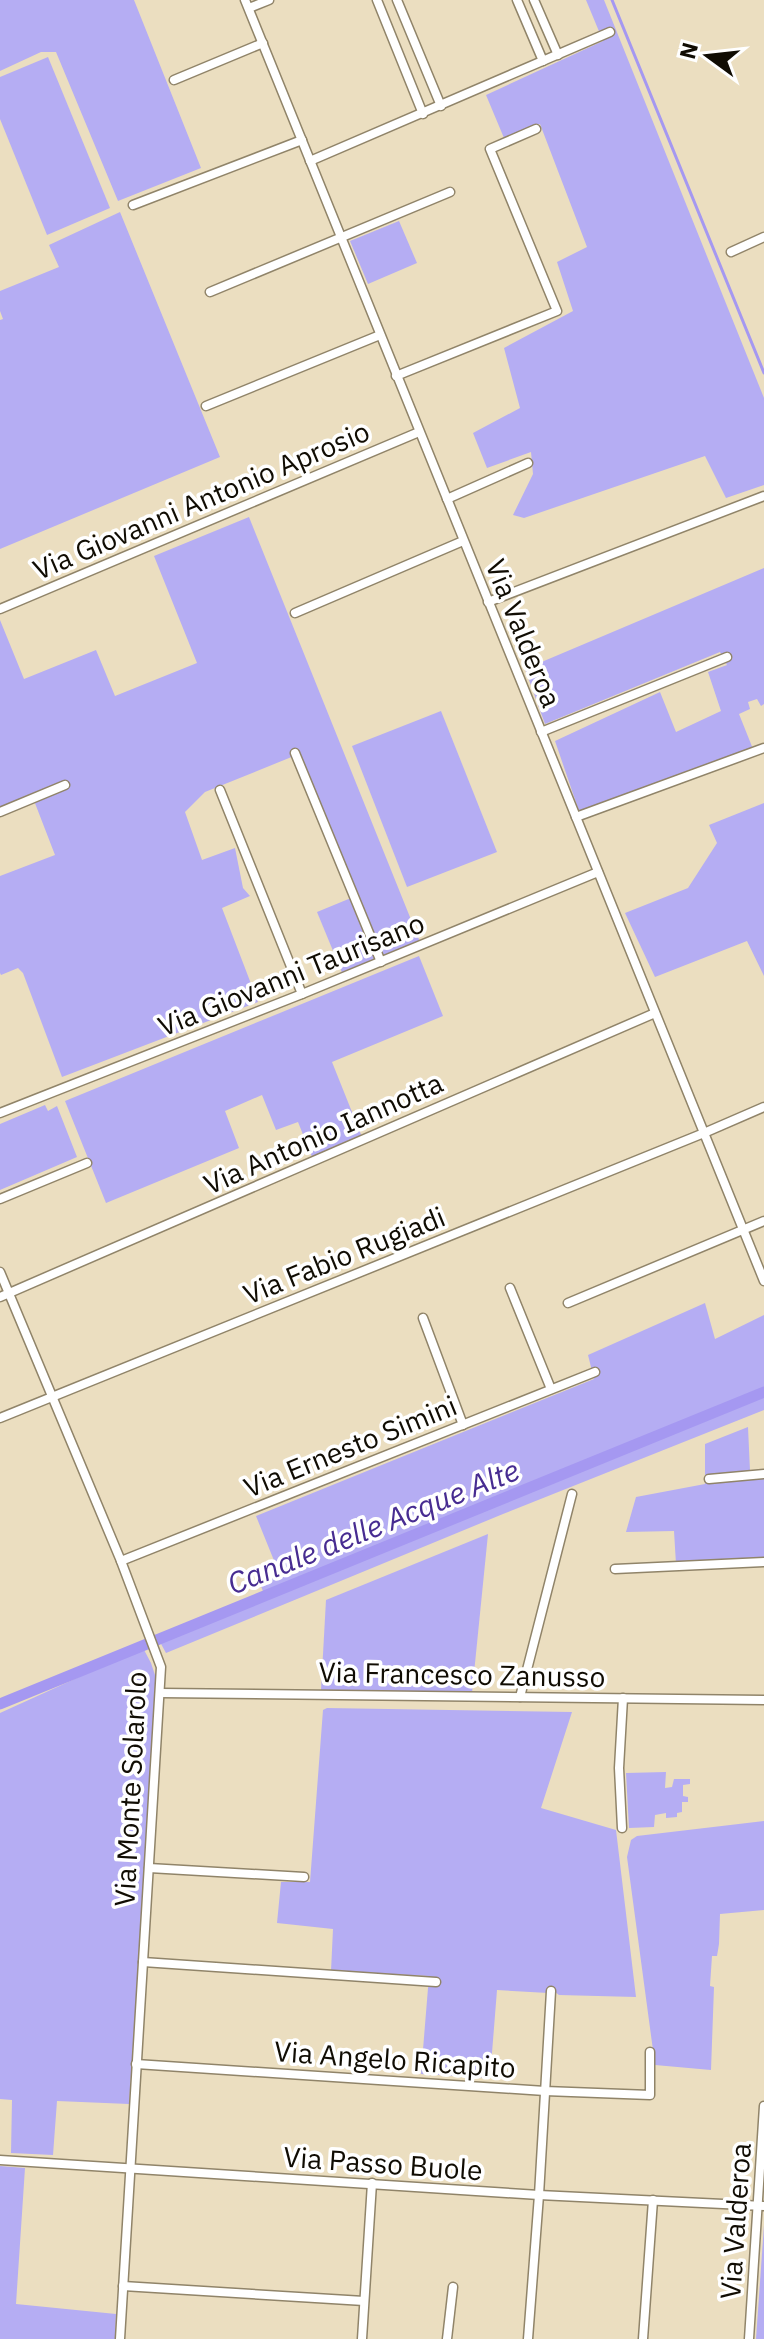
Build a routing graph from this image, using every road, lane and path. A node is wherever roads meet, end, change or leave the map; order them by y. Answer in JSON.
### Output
{"nodes":[{"id":1,"x":269,"y":0,"type":"edge"},
{"id":2,"x":377,"y":0,"type":"edge"},
{"id":3,"x":397,"y":0,"type":"edge"},
{"id":4,"x":517,"y":0,"type":"edge"},
{"id":5,"x":534,"y":0,"type":"edge"},
{"id":6,"x":247,"y":4,"type":"edge"},
{"id":7,"x":610,"y":32,"type":"dead end"},
{"id":8,"x":263,"y":43,"type":"junction"},
{"id":9,"x":558,"y":55,"type":"junction"},
{"id":10,"x":543,"y":61,"type":"junction"},
{"id":11,"x":174,"y":80,"type":"dead end"},
{"id":12,"x":441,"y":106,"type":"junction"},
{"id":13,"x":423,"y":114,"type":"junction"},
{"id":14,"x":536,"y":129,"type":"dead end"},
{"id":15,"x":302,"y":140,"type":"junction"},
{"id":16,"x":310,"y":161,"type":"junction"},
{"id":17,"x":450,"y":192,"type":"dead end"},
{"id":18,"x":133,"y":205,"type":"dead end"},
{"id":19,"x":764,"y":237,"type":"edge"},
{"id":20,"x":341,"y":238,"type":"junction"},
{"id":21,"x":731,"y":252,"type":"dead end"},
{"id":22,"x":210,"y":292,"type":"dead end"},
{"id":23,"x":380,"y":335,"type":"junction"},
{"id":24,"x":396,"y":376,"type":"junction"},
{"id":25,"x":206,"y":406,"type":"dead end"},
{"id":26,"x":419,"y":432,"type":"junction"},
{"id":27,"x":528,"y":463,"type":"dead end"},
{"id":28,"x":764,"y":496,"type":"edge"},
{"id":29,"x":447,"y":499,"type":"junction"},
{"id":30,"x":463,"y":541,"type":"junction"},
{"id":31,"x":488,"y":602,"type":"junction"},
{"id":32,"x":0,"y":609,"type":"edge"},
{"id":33,"x":295,"y":613,"type":"dead end"},
{"id":34,"x":727,"y":657,"type":"dead end"},
{"id":35,"x":541,"y":732,"type":"junction"},
{"id":36,"x":764,"y":748,"type":"edge"},
{"id":37,"x":295,"y":753,"type":"dead end"},
{"id":38,"x":65,"y":785,"type":"dead end"},
{"id":39,"x":220,"y":790,"type":"dead end"},
{"id":40,"x":0,"y":812,"type":"edge"},
{"id":41,"x":576,"y":817,"type":"junction"},
{"id":42,"x":598,"y":872,"type":"junction"},
{"id":43,"x":381,"y":962,"type":"junction"},
{"id":44,"x":302,"y":994,"type":"junction"},
{"id":45,"x":655,"y":1013,"type":"junction"},
{"id":46,"x":764,"y":1107,"type":"edge"},
{"id":47,"x":0,"y":1113,"type":"edge"},
{"id":48,"x":704,"y":1133,"type":"junction"},
{"id":49,"x":87,"y":1163,"type":"dead end"},
{"id":50,"x":0,"y":1199,"type":"edge"},
{"id":51,"x":764,"y":1221,"type":"edge"},
{"id":52,"x":743,"y":1229,"type":"junction"},
{"id":53,"x":0,"y":1272,"type":"edge"},
{"id":54,"x":764,"y":1281,"type":"edge"},
{"id":55,"x":510,"y":1288,"type":"dead end"},
{"id":56,"x":4,"y":1296,"type":"edge"},
{"id":57,"x":568,"y":1303,"type":"dead end"},
{"id":58,"x":423,"y":1318,"type":"dead end"},
{"id":59,"x":595,"y":1372,"type":"dead end"},
{"id":60,"x":551,"y":1389,"type":"junction"},
{"id":61,"x":52,"y":1396,"type":"junction"},
{"id":62,"x":0,"y":1418,"type":"edge"},
{"id":63,"x":463,"y":1425,"type":"junction"},
{"id":64,"x":764,"y":1474,"type":"edge"},
{"id":65,"x":709,"y":1479,"type":"dead end"},
{"id":66,"x":572,"y":1494,"type":"dead end"},
{"id":67,"x":121,"y":1561,"type":"junction"},
{"id":68,"x":764,"y":1562,"type":"edge"},
{"id":69,"x":615,"y":1569,"type":"dead end"},
{"id":70,"x":160,"y":1693,"type":"junction"},
{"id":71,"x":520,"y":1697,"type":"junction"},
{"id":72,"x":623,"y":1698,"type":"junction"},
{"id":73,"x":764,"y":1700,"type":"edge"},
{"id":74,"x":622,"y":1828,"type":"dead end"},
{"id":75,"x":149,"y":1868,"type":"junction"},
{"id":76,"x":304,"y":1877,"type":"dead end"},
{"id":77,"x":143,"y":1962,"type":"junction"},
{"id":78,"x":436,"y":1982,"type":"dead end"},
{"id":79,"x":551,"y":1991,"type":"dead end"},
{"id":80,"x":650,"y":2052,"type":"dead end"},
{"id":81,"x":136,"y":2064,"type":"junction"},
{"id":82,"x":545,"y":2091,"type":"junction"},
{"id":83,"x":764,"y":2106,"type":"edge"},
{"id":84,"x":0,"y":2160,"type":"edge"},
{"id":85,"x":130,"y":2168,"type":"junction"},
{"id":86,"x":372,"y":2183,"type":"junction"},
{"id":87,"x":539,"y":2195,"type":"junction"},
{"id":88,"x":653,"y":2200,"type":"junction"},
{"id":89,"x":761,"y":2206,"type":"edge"},
{"id":90,"x":123,"y":2286,"type":"junction"},
{"id":91,"x":453,"y":2287,"type":"dead end"},
{"id":92,"x":364,"y":2301,"type":"junction"},
{"id":93,"x":120,"y":2339,"type":"edge"},
{"id":94,"x":362,"y":2339,"type":"edge"},
{"id":95,"x":447,"y":2339,"type":"edge"},
{"id":96,"x":528,"y":2339,"type":"edge"},
{"id":97,"x":643,"y":2339,"type":"edge"},
{"id":98,"x":749,"y":2339,"type":"edge"}],
"edges":[{"from":1,"to":6,"type":"street"},
{"from":2,"to":13,"type":"street"},
{"from":3,"to":12,"type":"street"},
{"from":4,"to":10,"type":"street"},
{"from":5,"to":9,"type":"street"},
{"from":6,"to":8,"type":"street","name":"Via Valderoa"},
{"from":7,"to":9,"type":"street"},
{"from":8,"to":11,"type":"street"},
{"from":8,"to":15,"type":"street","name":"Via Valderoa"},
{"from":9,"to":10,"type":"street"},
{"from":10,"to":12,"type":"street"},
{"from":12,"to":13,"type":"street"},
{"from":13,"to":16,"type":"street"},
{"from":14,"to":24,"type":"street"},
{"from":15,"to":16,"type":"street","name":"Via Valderoa"},
{"from":15,"to":18,"type":"street"},
{"from":16,"to":20,"type":"street","name":"Via Valderoa"},
{"from":17,"to":20,"type":"street"},
{"from":19,"to":21,"type":"street"},
{"from":20,"to":22,"type":"street"},
{"from":20,"to":23,"type":"street","name":"Via Valderoa"},
{"from":23,"to":24,"type":"street","name":"Via Valderoa"},
{"from":23,"to":25,"type":"street"},
{"from":24,"to":26,"type":"street","name":"Via Valderoa"},
{"from":26,"to":29,"type":"street","name":"Via Valderoa"},
{"from":26,"to":32,"type":"street","name":"Via Giovanni Antonio Aprosio"},
{"from":27,"to":29,"type":"street"},
{"from":28,"to":31,"type":"street"},
{"from":29,"to":30,"type":"street","name":"Via Valderoa"},
{"from":30,"to":31,"type":"street","name":"Via Valderoa"},
{"from":30,"to":33,"type":"street"},
{"from":31,"to":35,"type":"street","name":"Via Valderoa"},
{"from":34,"to":35,"type":"street"},
{"from":35,"to":41,"type":"street","name":"Via Valderoa"},
{"from":36,"to":41,"type":"street"},
{"from":37,"to":43,"type":"street"},
{"from":38,"to":40,"type":"street"},
{"from":39,"to":44,"type":"street"},
{"from":41,"to":42,"type":"street","name":"Via Valderoa"},
{"from":42,"to":43,"type":"street","name":"Via Giovanni Taurisano"},
{"from":42,"to":45,"type":"street","name":"Via Valderoa"},
{"from":43,"to":44,"type":"street","name":"Via Giovanni Taurisano"},
{"from":44,"to":47,"type":"street","name":"Via Giovanni Taurisano"},
{"from":45,"to":48,"type":"street","name":"Via Valderoa"},
{"from":45,"to":56,"type":"street","name":"Via Antonio Iannotta"},
{"from":46,"to":48,"type":"street","name":"Via Fabio Rugiadi"},
{"from":48,"to":52,"type":"street","name":"Via Valderoa"},
{"from":48,"to":61,"type":"street","name":"Via Fabio Rugiadi"},
{"from":49,"to":50,"type":"street"},
{"from":51,"to":52,"type":"street"},
{"from":52,"to":54,"type":"street","name":"Via Valderoa"},
{"from":52,"to":57,"type":"street"},
{"from":53,"to":56,"type":"street","name":"Via Monte Solarolo"},
{"from":55,"to":60,"type":"street"},
{"from":56,"to":61,"type":"street","name":"Via Monte Solarolo"},
{"from":58,"to":63,"type":"street"},
{"from":59,"to":60,"type":"street","name":"Via Ernesto Simini"},
{"from":60,"to":63,"type":"street","name":"Via Ernesto Simini"},
{"from":61,"to":62,"type":"street","name":"Via Fabio Rugiadi"},
{"from":61,"to":67,"type":"street","name":"Via Monte Solarolo"},
{"from":63,"to":67,"type":"street","name":"Via Ernesto Simini"},
{"from":64,"to":65,"type":"street"},
{"from":66,"to":71,"type":"street"},
{"from":67,"to":70,"type":"street","name":"Via Monte Solarolo"},
{"from":68,"to":69,"type":"street"},
{"from":70,"to":71,"type":"street","name":"Via Francesco Zanusso"},
{"from":70,"to":75,"type":"street","name":"Via Monte Solarolo"},
{"from":71,"to":72,"type":"street","name":"Via Francesco Zanusso"},
{"from":72,"to":73,"type":"street","name":"Via Francesco Zanusso"},
{"from":72,"to":74,"type":"street"},
{"from":75,"to":76,"type":"street"},
{"from":75,"to":77,"type":"street","name":"Via Monte Solarolo"},
{"from":77,"to":78,"type":"street"},
{"from":77,"to":81,"type":"street","name":"Via Monte Solarolo"},
{"from":79,"to":82,"type":"street"},
{"from":80,"to":82,"type":"street","name":"Via Angelo Ricapito"},
{"from":81,"to":82,"type":"street","name":"Via Angelo Ricapito"},
{"from":81,"to":85,"type":"street","name":"Via Monte Solarolo"},
{"from":82,"to":87,"type":"street"},
{"from":83,"to":89,"type":"street","name":"Via Valderoa"},
{"from":84,"to":85,"type":"street","name":"Via Passo Buole"},
{"from":85,"to":86,"type":"street","name":"Via Passo Buole"},
{"from":85,"to":90,"type":"street","name":"Via Monte Solarolo"},
{"from":86,"to":87,"type":"street","name":"Via Passo Buole"},
{"from":86,"to":92,"type":"street"},
{"from":87,"to":88,"type":"street","name":"Via Passo Buole"},
{"from":87,"to":96,"type":"street"},
{"from":88,"to":89,"type":"street","name":"Via Passo Buole"},
{"from":88,"to":97,"type":"street"},
{"from":89,"to":98,"type":"street","name":"Via Valderoa"},
{"from":90,"to":92,"type":"street"},
{"from":90,"to":93,"type":"street","name":"Via Monte Solarolo"},
{"from":91,"to":95,"type":"street"},
{"from":92,"to":94,"type":"street"}]}
